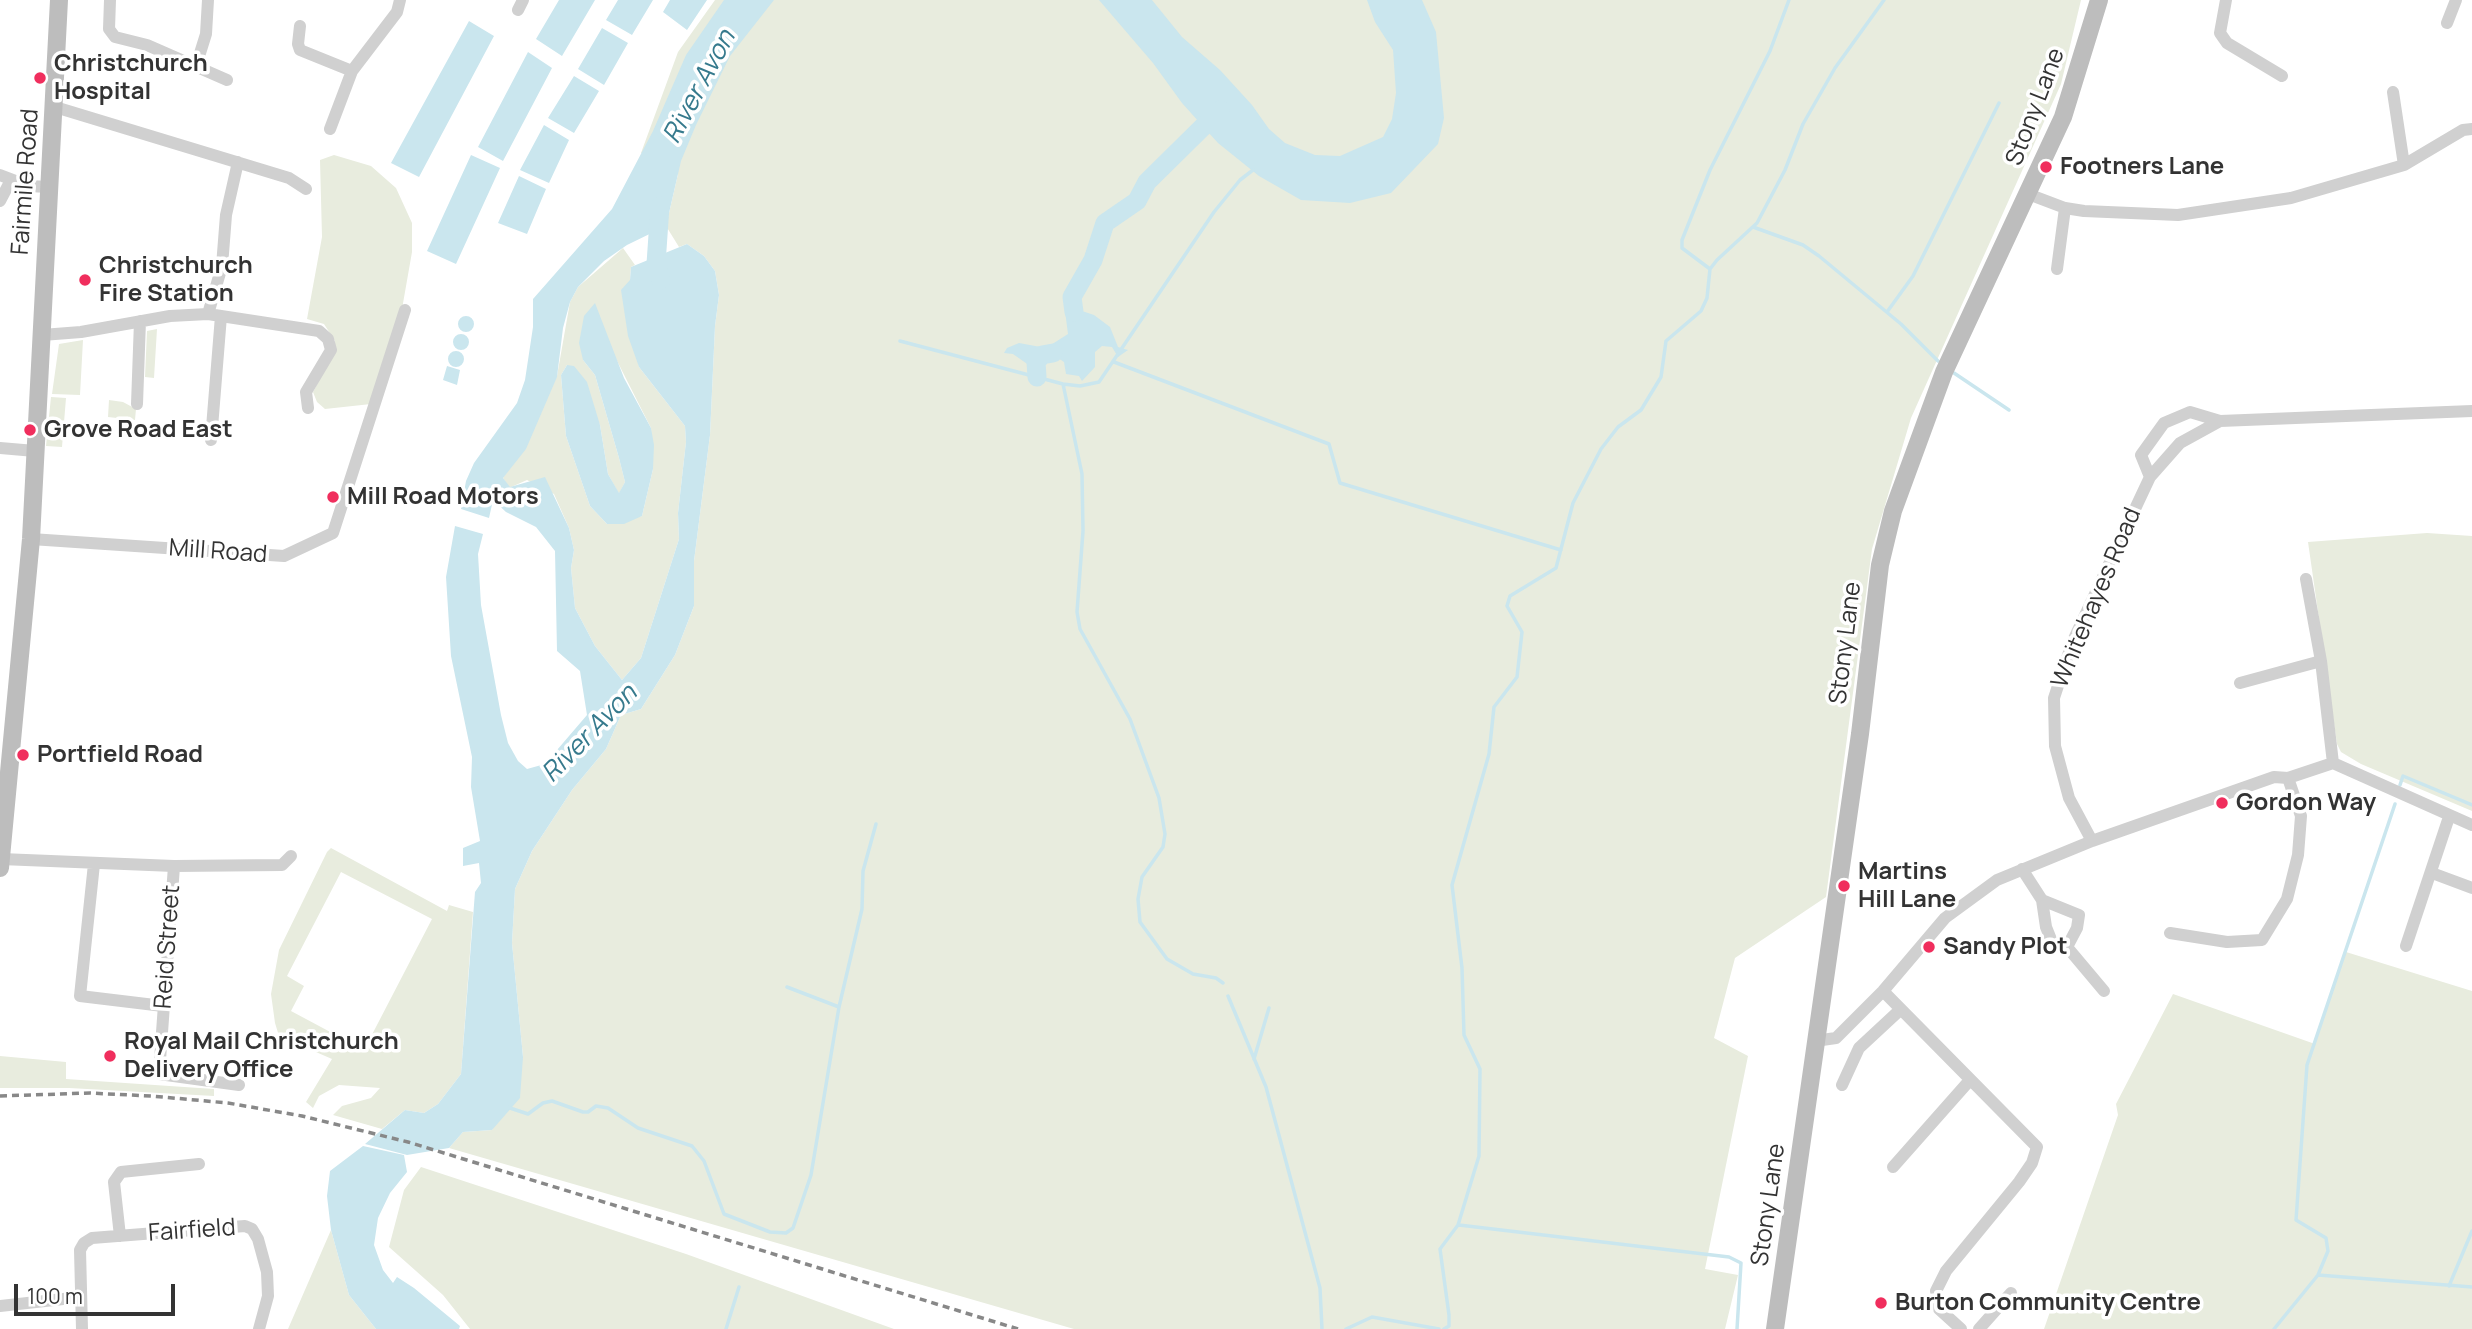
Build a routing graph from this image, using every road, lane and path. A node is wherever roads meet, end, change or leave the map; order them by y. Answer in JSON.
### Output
{"nodes":[{"id":1,"x":59,"y":0,"type":"edge"},
{"id":2,"x":110,"y":0,"type":"edge"},
{"id":3,"x":208,"y":0,"type":"edge"},
{"id":4,"x":400,"y":0,"type":"edge"},
{"id":5,"x":2099,"y":0,"type":"edge"},
{"id":6,"x":2226,"y":0,"type":"edge"},
{"id":7,"x":2456,"y":0,"type":"edge"},
{"id":8,"x":2447,"y":23,"type":"dead end"},
{"id":9,"x":300,"y":26,"type":"dead end"},
{"id":10,"x":196,"y":66,"type":"junction"},
{"id":11,"x":352,"y":71,"type":"junction"},
{"id":12,"x":2282,"y":76,"type":"dead end"},
{"id":13,"x":227,"y":80,"type":"dead end"},
{"id":14,"x":2393,"y":92,"type":"dead end"},
{"id":15,"x":55,"y":107,"type":"junction"},
{"id":16,"x":330,"y":129,"type":"dead end"},
{"id":17,"x":2472,"y":129,"type":"edge"},
{"id":18,"x":238,"y":162,"type":"junction"},
{"id":19,"x":2404,"y":165,"type":"junction"},
{"id":20,"x":6,"y":177,"type":"edge"},
{"id":21,"x":48,"y":187,"type":"junction"},
{"id":22,"x":306,"y":189,"type":"dead end"},
{"id":23,"x":2028,"y":194,"type":"junction"},
{"id":24,"x":0,"y":201,"type":"edge"},
{"id":25,"x":2065,"y":208,"type":"junction"},
{"id":26,"x":2057,"y":269,"type":"dead end"},
{"id":27,"x":405,"y":310,"type":"dead end"},
{"id":28,"x":215,"y":315,"type":"junction"},
{"id":29,"x":141,"y":321,"type":"junction"},
{"id":30,"x":42,"y":335,"type":"junction"},
{"id":31,"x":136,"y":404,"type":"dead end"},
{"id":32,"x":308,"y":408,"type":"dead end"},
{"id":33,"x":2472,"y":411,"type":"edge"},
{"id":34,"x":2220,"y":421,"type":"junction"},
{"id":35,"x":211,"y":440,"type":"dead end"},
{"id":36,"x":0,"y":448,"type":"edge"},
{"id":37,"x":35,"y":451,"type":"junction"},
{"id":38,"x":2150,"y":477,"type":"junction"},
{"id":39,"x":31,"y":539,"type":"junction"},
{"id":40,"x":2306,"y":579,"type":"dead end"},
{"id":41,"x":2321,"y":661,"type":"junction"},
{"id":42,"x":2240,"y":683,"type":"dead end"},
{"id":43,"x":2333,"y":764,"type":"junction"},
{"id":44,"x":2288,"y":778,"type":"junction"},
{"id":45,"x":3,"y":798,"type":"edge"},
{"id":46,"x":2449,"y":817,"type":"junction"},
{"id":47,"x":2472,"y":825,"type":"edge"},
{"id":48,"x":2092,"y":841,"type":"junction"},
{"id":49,"x":291,"y":856,"type":"dead end"},
{"id":50,"x":1,"y":859,"type":"edge"},
{"id":51,"x":94,"y":864,"type":"junction"},
{"id":52,"x":174,"y":866,"type":"junction"},
{"id":53,"x":0,"y":868,"type":"edge"},
{"id":54,"x":2022,"y":869,"type":"junction"},
{"id":55,"x":2432,"y":873,"type":"junction"},
{"id":56,"x":2472,"y":888,"type":"edge"},
{"id":57,"x":2042,"y":900,"type":"junction"},
{"id":58,"x":2170,"y":933,"type":"dead end"},
{"id":59,"x":2406,"y":946,"type":"dead end"},
{"id":60,"x":2067,"y":947,"type":"junction"},
{"id":61,"x":1884,"y":991,"type":"junction"},
{"id":62,"x":2104,"y":991,"type":"dead end"},
{"id":63,"x":163,"y":1006,"type":"junction"},
{"id":64,"x":1901,"y":1009,"type":"junction"},
{"id":65,"x":1815,"y":1041,"type":"junction"},
{"id":66,"x":1970,"y":1080,"type":"junction"},
{"id":67,"x":239,"y":1085,"type":"dead end"},
{"id":68,"x":1842,"y":1085,"type":"dead end"},
{"id":69,"x":199,"y":1164,"type":"dead end"},
{"id":70,"x":1893,"y":1167,"type":"dead end"},
{"id":71,"x":120,"y":1236,"type":"junction"},
{"id":72,"x":2011,"y":1293,"type":"dead end"},
{"id":73,"x":81,"y":1297,"type":"junction"},
{"id":74,"x":0,"y":1306,"type":"edge"},
{"id":75,"x":82,"y":1329,"type":"edge"},
{"id":76,"x":259,"y":1329,"type":"edge"},
{"id":77,"x":1775,"y":1329,"type":"edge"},
{"id":78,"x":1961,"y":1329,"type":"edge"},
{"id":79,"x":1979,"y":1329,"type":"edge"}],
"edges":[{"from":1,"to":15,"type":"main road","name":"Fairmile Road"},
{"from":2,"to":10,"type":"street"},
{"from":3,"to":10,"type":"street"},
{"from":4,"to":11,"type":"street"},
{"from":5,"to":23,"type":"main road","name":"Stony Lane"},
{"from":6,"to":12,"type":"street"},
{"from":7,"to":8,"type":"street"},
{"from":9,"to":11,"type":"street"},
{"from":10,"to":13,"type":"street"},
{"from":11,"to":16,"type":"street"},
{"from":14,"to":19,"type":"street"},
{"from":15,"to":18,"type":"street"},
{"from":15,"to":21,"type":"main road","name":"Fairmile Road"},
{"from":17,"to":19,"type":"street"},
{"from":18,"to":22,"type":"street"},
{"from":18,"to":28,"type":"street"},
{"from":19,"to":25,"type":"street"},
{"from":20,"to":21,"type":"street"},
{"from":20,"to":24,"type":"street"},
{"from":21,"to":30,"type":"main road","name":"Fairmile Road"},
{"from":23,"to":25,"type":"street"},
{"from":23,"to":65,"type":"main road","name":"Stony Lane"},
{"from":25,"to":26,"type":"street"},
{"from":27,"to":39,"type":"street","name":"Mill Road"},
{"from":28,"to":29,"type":"street"},
{"from":28,"to":32,"type":"street"},
{"from":28,"to":35,"type":"street"},
{"from":29,"to":30,"type":"street"},
{"from":29,"to":31,"type":"street"},
{"from":30,"to":37,"type":"main road","name":"Fairmile Road"},
{"from":33,"to":34,"type":"street","name":"Whitehayes Road"},
{"from":34,"to":38,"type":"street","name":"Whitehayes Road"},
{"from":34,"to":38,"type":"street","name":"Whitehayes Road"},
{"from":36,"to":37,"type":"street"},
{"from":37,"to":39,"type":"main road","name":"Fairmile Road"},
{"from":38,"to":48,"type":"street","name":"Whitehayes Road"},
{"from":39,"to":45,"type":"main road","name":"Fairmile Road"},
{"from":40,"to":41,"type":"street"},
{"from":41,"to":42,"type":"street"},
{"from":41,"to":43,"type":"street"},
{"from":43,"to":44,"type":"street"},
{"from":43,"to":46,"type":"street"},
{"from":44,"to":48,"type":"street"},
{"from":44,"to":58,"type":"street"},
{"from":45,"to":50,"type":"main road","name":"Fairmile Road"},
{"from":46,"to":47,"type":"street"},
{"from":46,"to":55,"type":"street"},
{"from":48,"to":54,"type":"street"},
{"from":49,"to":52,"type":"street","name":"Reid Street"},
{"from":50,"to":51,"type":"street","name":"Reid Street"},
{"from":50,"to":53,"type":"main road","name":"Fairmile Road"},
{"from":51,"to":52,"type":"street","name":"Reid Street"},
{"from":51,"to":63,"type":"street"},
{"from":52,"to":63,"type":"street","name":"Reid Street"},
{"from":54,"to":57,"type":"street"},
{"from":54,"to":61,"type":"street"},
{"from":55,"to":56,"type":"street"},
{"from":55,"to":59,"type":"street"},
{"from":57,"to":60,"type":"street"},
{"from":57,"to":60,"type":"street"},
{"from":60,"to":62,"type":"street"},
{"from":61,"to":64,"type":"street"},
{"from":61,"to":65,"type":"street"},
{"from":63,"to":67,"type":"street","name":"Reid Street"},
{"from":64,"to":66,"type":"street"},
{"from":64,"to":68,"type":"street"},
{"from":65,"to":77,"type":"main road","name":"Stony Lane"},
{"from":66,"to":70,"type":"street"},
{"from":66,"to":78,"type":"street"},
{"from":69,"to":71,"type":"street"},
{"from":71,"to":73,"type":"street","name":"Fairfield"},
{"from":71,"to":76,"type":"street","name":"Fairfield"},
{"from":72,"to":79,"type":"street"},
{"from":73,"to":74,"type":"street"},
{"from":73,"to":75,"type":"street","name":"Fairfield"}]}
